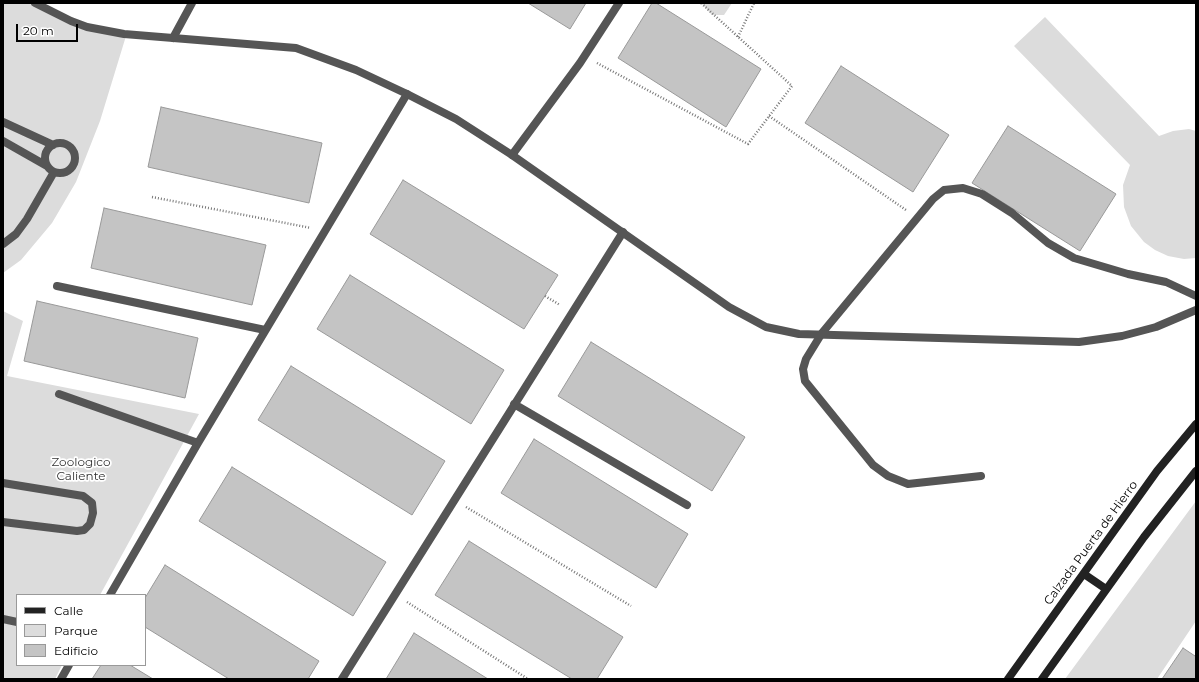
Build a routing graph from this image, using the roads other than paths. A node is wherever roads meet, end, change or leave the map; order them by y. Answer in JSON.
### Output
{"nodes":[{"id":1,"x":35,"y":3,"type":"edge"},
{"id":2,"x":192,"y":3,"type":"edge"},
{"id":3,"x":619,"y":3,"type":"edge"},
{"id":4,"x":173,"y":38,"type":"junction"},
{"id":5,"x":407,"y":94,"type":"junction"},
{"id":6,"x":3,"y":122,"type":"edge"},
{"id":7,"x":3,"y":141,"type":"edge"},
{"id":8,"x":53,"y":145,"type":"junction"},
{"id":9,"x":512,"y":155,"type":"junction"},
{"id":10,"x":47,"y":166,"type":"junction"},
{"id":11,"x":54,"y":172,"type":"junction"},
{"id":12,"x":623,"y":232,"type":"junction"},
{"id":13,"x":3,"y":244,"type":"edge"},
{"id":14,"x":57,"y":286,"type":"dead end"},
{"id":15,"x":1196,"y":296,"type":"edge"},
{"id":16,"x":1196,"y":310,"type":"edge"},
{"id":17,"x":265,"y":330,"type":"junction"},
{"id":18,"x":822,"y":333,"type":"junction"},
{"id":19,"x":59,"y":394,"type":"dead end"},
{"id":20,"x":514,"y":404,"type":"junction"},
{"id":21,"x":1196,"y":424,"type":"edge"},
{"id":22,"x":198,"y":443,"type":"junction"},
{"id":23,"x":1196,"y":471,"type":"edge"},
{"id":24,"x":981,"y":476,"type":"dead end"},
{"id":25,"x":3,"y":483,"type":"edge"},
{"id":26,"x":688,"y":505,"type":"dead end"},
{"id":27,"x":3,"y":522,"type":"edge"},
{"id":28,"x":1084,"y":574,"type":"junction"},
{"id":29,"x":1106,"y":589,"type":"junction"},
{"id":30,"x":111,"y":594,"type":"edge"},
{"id":31,"x":3,"y":619,"type":"edge"},
{"id":32,"x":16,"y":622,"type":"edge"},
{"id":33,"x":68,"y":666,"type":"edge"},
{"id":34,"x":61,"y":679,"type":"edge"},
{"id":35,"x":342,"y":679,"type":"edge"},
{"id":36,"x":1008,"y":679,"type":"edge"},
{"id":37,"x":1042,"y":679,"type":"edge"}],
"edges":[{"from":1,"to":4,"type":"street"},
{"from":2,"to":4,"type":"street"},
{"from":3,"to":9,"type":"street"},
{"from":4,"to":5,"type":"street"},
{"from":5,"to":9,"type":"street"},
{"from":5,"to":17,"type":"street"},
{"from":6,"to":8,"type":"street"},
{"from":7,"to":10,"type":"street"},
{"from":8,"to":10,"type":"street"},
{"from":8,"to":11,"type":"street"},
{"from":9,"to":12,"type":"street"},
{"from":10,"to":11,"type":"street"},
{"from":11,"to":13,"type":"street"},
{"from":12,"to":18,"type":"street"},
{"from":12,"to":20,"type":"street"},
{"from":14,"to":17,"type":"street"},
{"from":15,"to":18,"type":"street"},
{"from":16,"to":18,"type":"street"},
{"from":17,"to":22,"type":"street"},
{"from":18,"to":24,"type":"street"},
{"from":19,"to":22,"type":"street"},
{"from":20,"to":26,"type":"street"},
{"from":20,"to":35,"type":"street"},
{"from":21,"to":28,"type":"street","name":"Calzada Puerta de Hierro"},
{"from":22,"to":30,"type":"street"},
{"from":23,"to":29,"type":"street"},
{"from":25,"to":27,"type":"street"},
{"from":28,"to":29,"type":"street"},
{"from":28,"to":36,"type":"street","name":"Calzada Puerta de Hierro"},
{"from":29,"to":37,"type":"street"},
{"from":31,"to":32,"type":"street"},
{"from":33,"to":34,"type":"street"}]}
